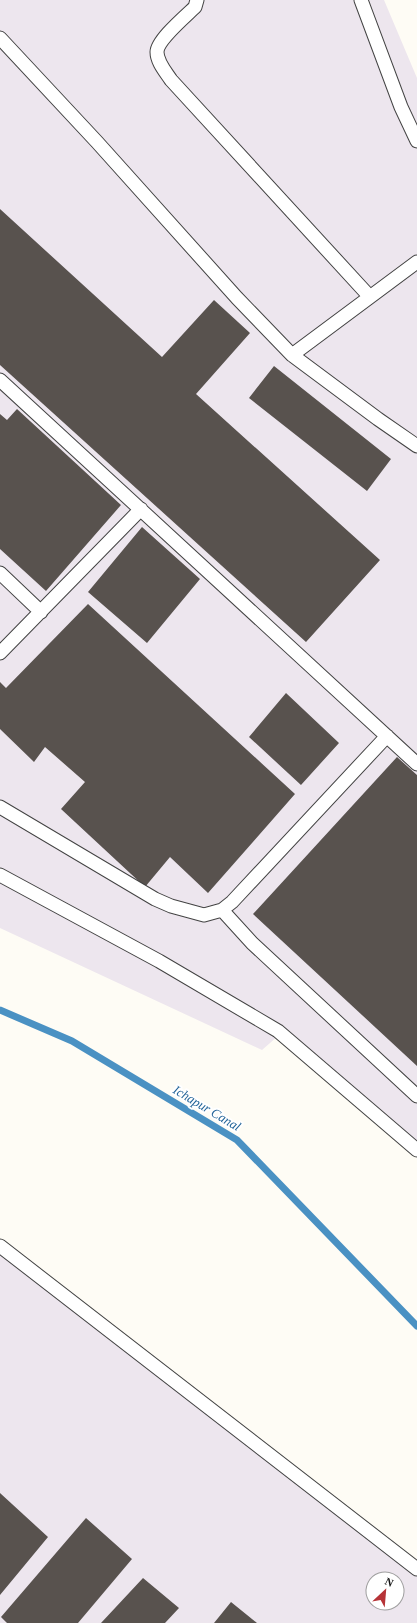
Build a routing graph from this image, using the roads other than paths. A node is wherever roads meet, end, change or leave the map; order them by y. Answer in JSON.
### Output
{"nodes":[{"id":1,"x":197,"y":0,"type":"edge"},
{"id":2,"x":360,"y":0,"type":"edge"},
{"id":3,"x":0,"y":38,"type":"edge"},
{"id":4,"x":417,"y":141,"type":"edge"},
{"id":5,"x":417,"y":262,"type":"edge"},
{"id":6,"x":370,"y":297,"type":"junction"},
{"id":7,"x":292,"y":355,"type":"junction"},
{"id":8,"x":0,"y":380,"type":"edge"},
{"id":9,"x":417,"y":446,"type":"edge"},
{"id":10,"x":141,"y":509,"type":"junction"},
{"id":11,"x":0,"y":573,"type":"edge"},
{"id":12,"x":41,"y":612,"type":"junction"},
{"id":13,"x":0,"y":654,"type":"edge"},
{"id":14,"x":387,"y":736,"type":"junction"},
{"id":15,"x":417,"y":764,"type":"edge"},
{"id":16,"x":0,"y":807,"type":"edge"},
{"id":17,"x":0,"y":875,"type":"edge"},
{"id":18,"x":222,"y":910,"type":"junction"},
{"id":19,"x":417,"y":1096,"type":"edge"},
{"id":20,"x":417,"y":1150,"type":"edge"},
{"id":21,"x":0,"y":1246,"type":"edge"},
{"id":22,"x":417,"y":1568,"type":"edge"}],
"edges":[{"from":1,"to":6,"type":"lane"},
{"from":2,"to":4,"type":"lane"},
{"from":3,"to":7,"type":"lane"},
{"from":5,"to":6,"type":"lane"},
{"from":6,"to":7,"type":"lane"},
{"from":7,"to":9,"type":"lane"},
{"from":8,"to":10,"type":"lane"},
{"from":10,"to":12,"type":"lane"},
{"from":10,"to":14,"type":"lane"},
{"from":11,"to":12,"type":"lane"},
{"from":12,"to":13,"type":"lane"},
{"from":14,"to":15,"type":"lane"},
{"from":14,"to":18,"type":"lane"},
{"from":16,"to":18,"type":"lane"},
{"from":17,"to":20,"type":"lane"},
{"from":18,"to":19,"type":"lane"},
{"from":21,"to":22,"type":"lane"}]}
